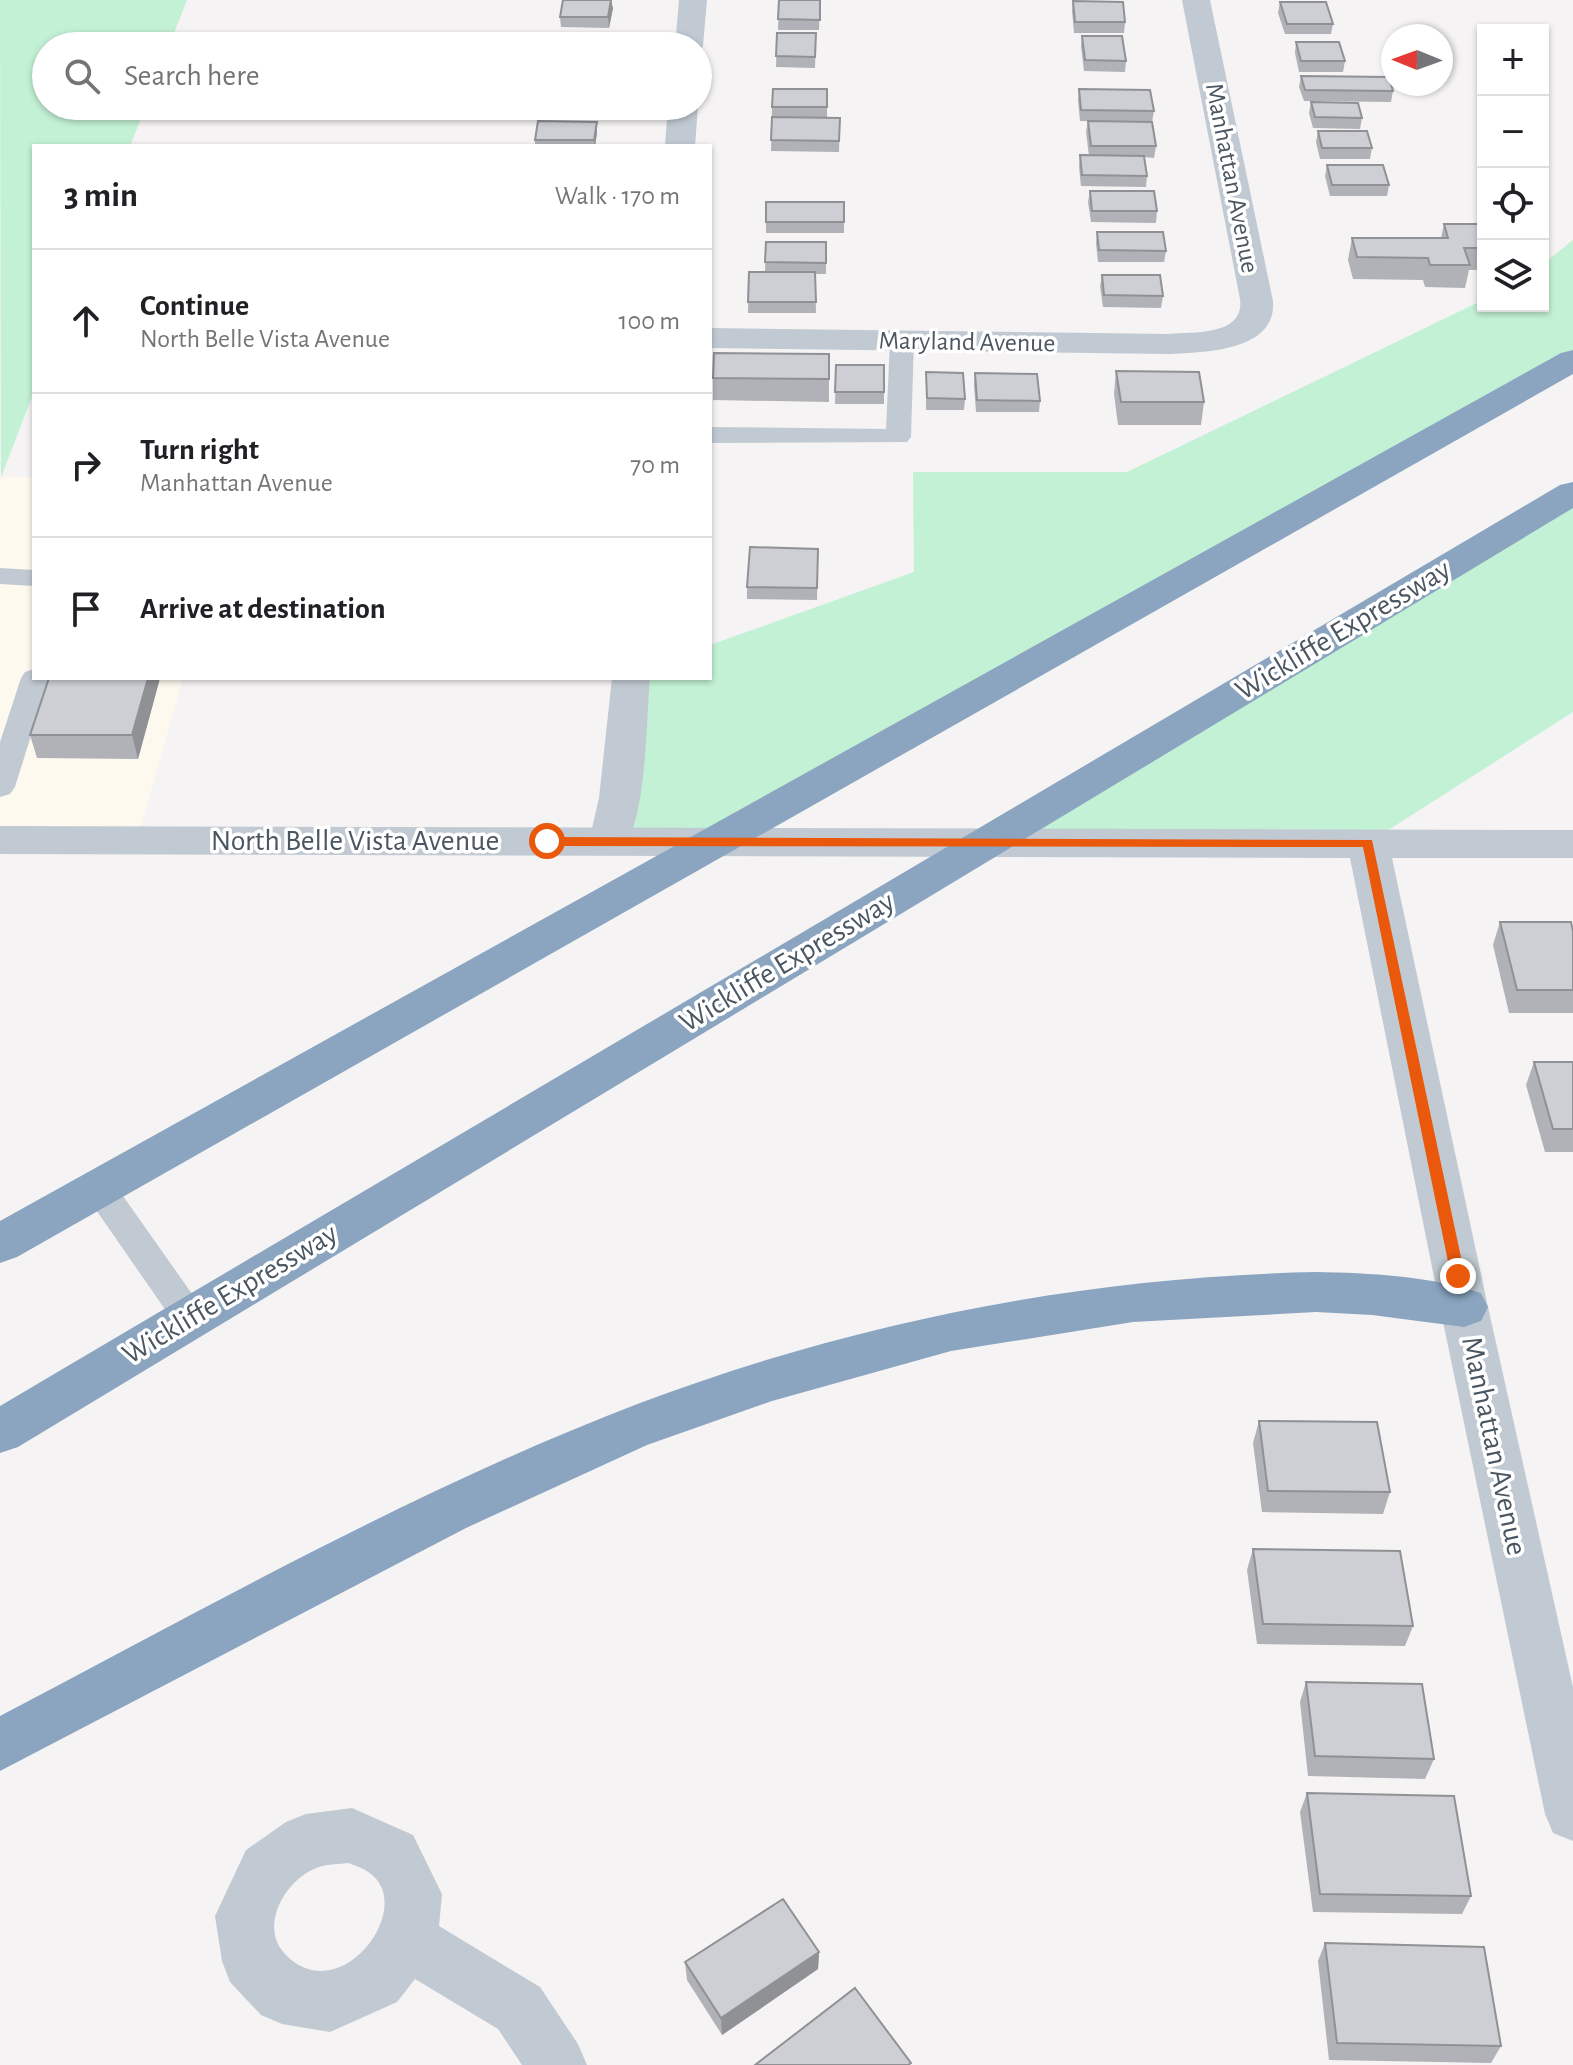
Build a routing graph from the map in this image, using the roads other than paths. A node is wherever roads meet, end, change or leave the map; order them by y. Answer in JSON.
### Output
{"nodes":[{"id":1,"x":693,"y":0,"type":"edge"},
{"id":2,"x":1196,"y":0,"type":"edge"},
{"id":3,"x":690,"y":32,"type":"edge"},
{"id":4,"x":682,"y":120,"type":"edge"},
{"id":5,"x":680,"y":144,"type":"edge"},
{"id":6,"x":712,"y":338,"type":"edge"},
{"id":7,"x":1224,"y":338,"type":"joint"},
{"id":8,"x":902,"y":341,"type":"junction"},
{"id":9,"x":1573,"y":360,"type":"edge"},
{"id":10,"x":712,"y":435,"type":"edge"},
{"id":11,"x":1573,"y":493,"type":"edge"},
{"id":12,"x":0,"y":576,"type":"edge"},
{"id":13,"x":32,"y":578,"type":"edge"},
{"id":14,"x":34,"y":680,"type":"edge"},
{"id":15,"x":631,"y":680,"type":"edge"},
{"id":16,"x":0,"y":787,"type":"edge"},
{"id":17,"x":0,"y":840,"type":"edge"},
{"id":18,"x":609,"y":841,"type":"junction"},
{"id":19,"x":1368,"y":843,"type":"junction"},
{"id":20,"x":1573,"y":844,"type":"edge"},
{"id":21,"x":99,"y":1188,"type":"junction"},
{"id":22,"x":0,"y":1244,"type":"edge"},
{"id":23,"x":1464,"y":1307,"type":"junction"},
{"id":24,"x":190,"y":1318,"type":"junction"},
{"id":25,"x":0,"y":1432,"type":"edge"},
{"id":26,"x":0,"y":1745,"type":"edge"},
{"id":27,"x":1573,"y":1814,"type":"edge"},
{"id":28,"x":408,"y":1941,"type":"dead end"},
{"id":29,"x":557,"y":2065,"type":"edge"}],
"edges":[{"from":1,"to":3,"type":"street"},
{"from":2,"to":7,"type":"street","name":"Manhattan Avenue"},
{"from":4,"to":5,"type":"street"},
{"from":6,"to":8,"type":"street","name":"Maryland Avenue"},
{"from":7,"to":8,"type":"street","name":"Maryland Avenue"},
{"from":8,"to":10,"type":"lane"},
{"from":9,"to":21,"type":"highway"},
{"from":11,"to":24,"type":"highway","name":"Wickliffe Expressway"},
{"from":12,"to":13,"type":"lane"},
{"from":14,"to":16,"type":"lane"},
{"from":15,"to":18,"type":"street"},
{"from":17,"to":18,"type":"street","name":"North Belle Vista Avenue"},
{"from":18,"to":19,"type":"street","name":"North Belle Vista Avenue"},
{"from":19,"to":20,"type":"street","name":"North Belle Vista Avenue"},
{"from":19,"to":23,"type":"street","name":"Manhattan Avenue"},
{"from":21,"to":22,"type":"highway"},
{"from":21,"to":24,"type":"lane"},
{"from":23,"to":26,"type":"highway"},
{"from":23,"to":27,"type":"street","name":"Manhattan Avenue"},
{"from":24,"to":25,"type":"highway","name":"Wickliffe Expressway"},
{"from":28,"to":29,"type":"street"}]}
